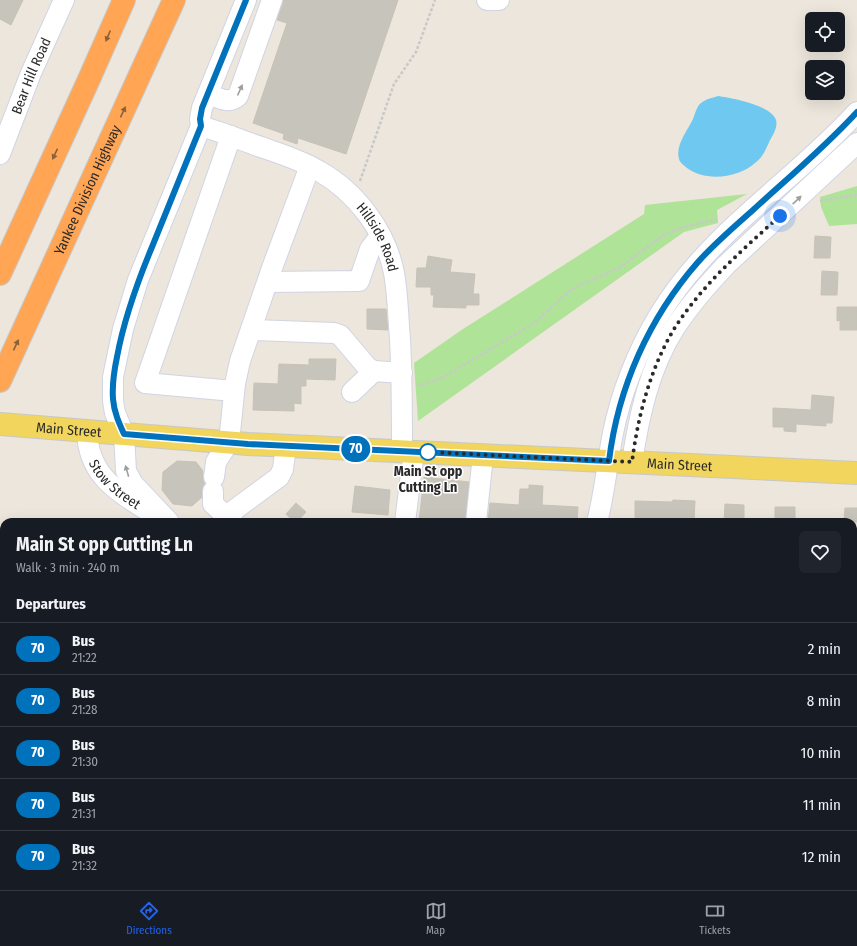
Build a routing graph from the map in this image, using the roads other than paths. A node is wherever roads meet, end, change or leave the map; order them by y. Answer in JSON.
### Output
{"nodes":[{"id":1,"x":64,"y":0,"type":"edge"},
{"id":2,"x":124,"y":0,"type":"edge"},
{"id":3,"x":174,"y":0,"type":"edge"},
{"id":4,"x":246,"y":0,"type":"edge"},
{"id":5,"x":272,"y":0,"type":"edge"},
{"id":6,"x":487,"y":0,"type":"edge"},
{"id":7,"x":499,"y":0,"type":"edge"},
{"id":8,"x":208,"y":94,"type":"junction"},
{"id":9,"x":857,"y":112,"type":"edge"},
{"id":10,"x":201,"y":126,"type":"junction"},
{"id":11,"x":230,"y":136,"type":"junction"},
{"id":12,"x":857,"y":143,"type":"edge"},
{"id":13,"x":0,"y":154,"type":"edge"},
{"id":14,"x":310,"y":166,"type":"junction"},
{"id":15,"x":380,"y":236,"type":"junction"},
{"id":16,"x":0,"y":274,"type":"edge"},
{"id":17,"x":268,"y":282,"type":"junction"},
{"id":18,"x":251,"y":330,"type":"junction"},
{"id":19,"x":374,"y":371,"type":"junction"},
{"id":20,"x":402,"y":373,"type":"junction"},
{"id":21,"x":0,"y":381,"type":"edge"},
{"id":22,"x":234,"y":391,"type":"junction"},
{"id":23,"x":352,"y":392,"type":"dead end"},
{"id":24,"x":0,"y":424,"type":"edge"},
{"id":25,"x":87,"y":431,"type":"junction"},
{"id":26,"x":124,"y":434,"type":"junction"},
{"id":27,"x":229,"y":442,"type":"junction"},
{"id":28,"x":286,"y":445,"type":"junction"},
{"id":29,"x":408,"y":451,"type":"junction"},
{"id":30,"x":483,"y":455,"type":"junction"},
{"id":31,"x":609,"y":461,"type":"junction"},
{"id":32,"x":632,"y":462,"type":"junction"},
{"id":33,"x":857,"y":473,"type":"edge"},
{"id":34,"x":159,"y":518,"type":"edge"},
{"id":35,"x":165,"y":518,"type":"edge"},
{"id":36,"x":229,"y":518,"type":"edge"},
{"id":37,"x":231,"y":518,"type":"edge"},
{"id":38,"x":406,"y":518,"type":"edge"},
{"id":39,"x":476,"y":518,"type":"edge"},
{"id":40,"x":598,"y":518,"type":"edge"}],
"edges":[{"from":1,"to":13,"type":"street","name":"Bear Hill Road"},
{"from":2,"to":16,"type":"highway","one_way":true},
{"from":21,"to":3,"type":"highway","name":"Yankee Division Highway","one_way":true},
{"from":4,"to":8,"type":"street"},
{"from":8,"to":5,"type":"street","one_way":true},
{"from":6,"to":7,"type":"street"},
{"from":8,"to":10,"type":"street"},
{"from":9,"to":31,"type":"street"},
{"from":10,"to":11,"type":"street","name":"Hillside Road"},
{"from":10,"to":26,"type":"street"},
{"from":11,"to":14,"type":"street","name":"Hillside Road"},
{"from":11,"to":22,"type":"street"},
{"from":32,"to":12,"type":"street","one_way":true},
{"from":14,"to":15,"type":"street","name":"Hillside Road"},
{"from":14,"to":17,"type":"street"},
{"from":15,"to":17,"type":"street"},
{"from":15,"to":20,"type":"street","name":"Hillside Road"},
{"from":17,"to":18,"type":"street"},
{"from":18,"to":19,"type":"street"},
{"from":18,"to":22,"type":"street"},
{"from":19,"to":20,"type":"street"},
{"from":19,"to":23,"type":"street"},
{"from":20,"to":29,"type":"street","name":"Hillside Road"},
{"from":22,"to":27,"type":"street"},
{"from":24,"to":25,"type":"main road","name":"Main Street"},
{"from":25,"to":26,"type":"main road","name":"Main Street"},
{"from":25,"to":34,"type":"street","name":"Stow Street"},
{"from":26,"to":27,"type":"main road","name":"Main Street"},
{"from":35,"to":26,"type":"street","name":"Stow Street","one_way":true},
{"from":27,"to":28,"type":"main road","name":"Main Street"},
{"from":27,"to":36,"type":"street"},
{"from":28,"to":29,"type":"main road","name":"Main Street"},
{"from":28,"to":37,"type":"street"},
{"from":29,"to":30,"type":"main road","name":"Main Street"},
{"from":29,"to":38,"type":"street","name":"Hillside Road"},
{"from":30,"to":31,"type":"main road","name":"Main Street"},
{"from":30,"to":39,"type":"street"},
{"from":31,"to":32,"type":"main road","name":"Main Street"},
{"from":31,"to":40,"type":"street"},
{"from":32,"to":33,"type":"main road","name":"Main Street"}]}
